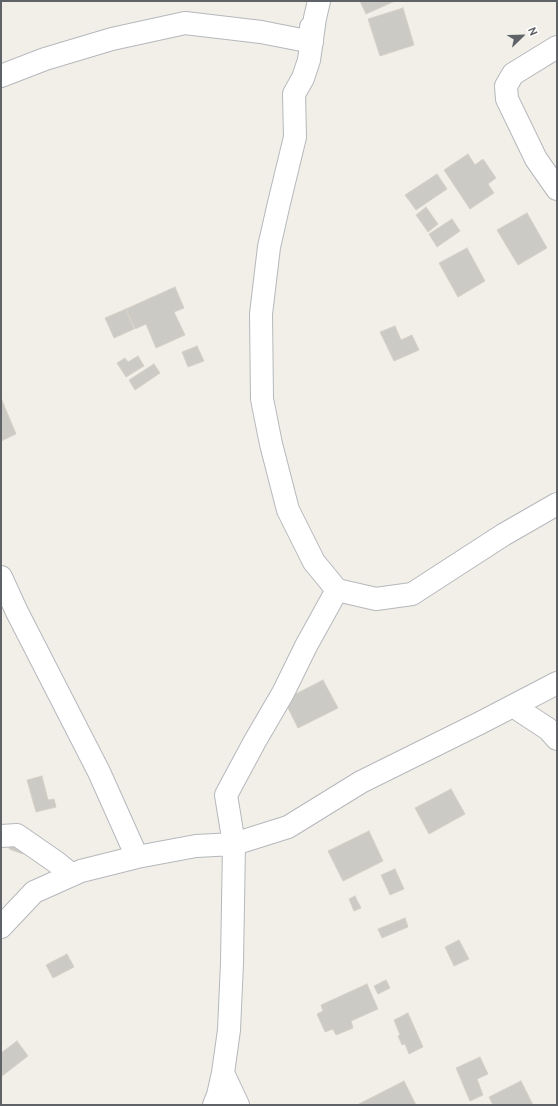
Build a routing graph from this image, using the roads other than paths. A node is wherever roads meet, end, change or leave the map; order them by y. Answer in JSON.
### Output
{"nodes":[{"id":1,"x":311,"y":1,"type":"edge"},
{"id":2,"x":319,"y":1,"type":"edge"},
{"id":3,"x":312,"y":42,"type":"junction"},
{"id":4,"x":557,"y":47,"type":"edge"},
{"id":5,"x":1,"y":76,"type":"edge"},
{"id":6,"x":557,"y":189,"type":"edge"},
{"id":7,"x":557,"y":504,"type":"edge"},
{"id":8,"x":1,"y":577,"type":"edge"},
{"id":9,"x":337,"y":590,"type":"junction"},
{"id":10,"x":557,"y":683,"type":"edge"},
{"id":11,"x":513,"y":706,"type":"junction"},
{"id":12,"x":557,"y":739,"type":"edge"},
{"id":13,"x":1,"y":836,"type":"edge"},
{"id":14,"x":234,"y":844,"type":"junction"},
{"id":15,"x":137,"y":857,"type":"junction"},
{"id":16,"x":72,"y":875,"type":"junction"},
{"id":17,"x":1,"y":927,"type":"edge"},
{"id":18,"x":223,"y":1073,"type":"junction"},
{"id":19,"x":214,"y":1105,"type":"edge"},
{"id":20,"x":238,"y":1105,"type":"edge"}],
"edges":[{"from":1,"to":3,"type":"street"},
{"from":2,"to":3,"type":"street"},
{"from":3,"to":5,"type":"street"},
{"from":3,"to":9,"type":"street"},
{"from":4,"to":6,"type":"street"},
{"from":7,"to":9,"type":"street"},
{"from":8,"to":15,"type":"street"},
{"from":9,"to":14,"type":"street"},
{"from":10,"to":11,"type":"street"},
{"from":11,"to":12,"type":"street"},
{"from":11,"to":14,"type":"street"},
{"from":13,"to":16,"type":"street"},
{"from":14,"to":15,"type":"street"},
{"from":14,"to":18,"type":"street"},
{"from":15,"to":16,"type":"street"},
{"from":16,"to":17,"type":"street"},
{"from":18,"to":19,"type":"street"},
{"from":18,"to":20,"type":"street"}]}
